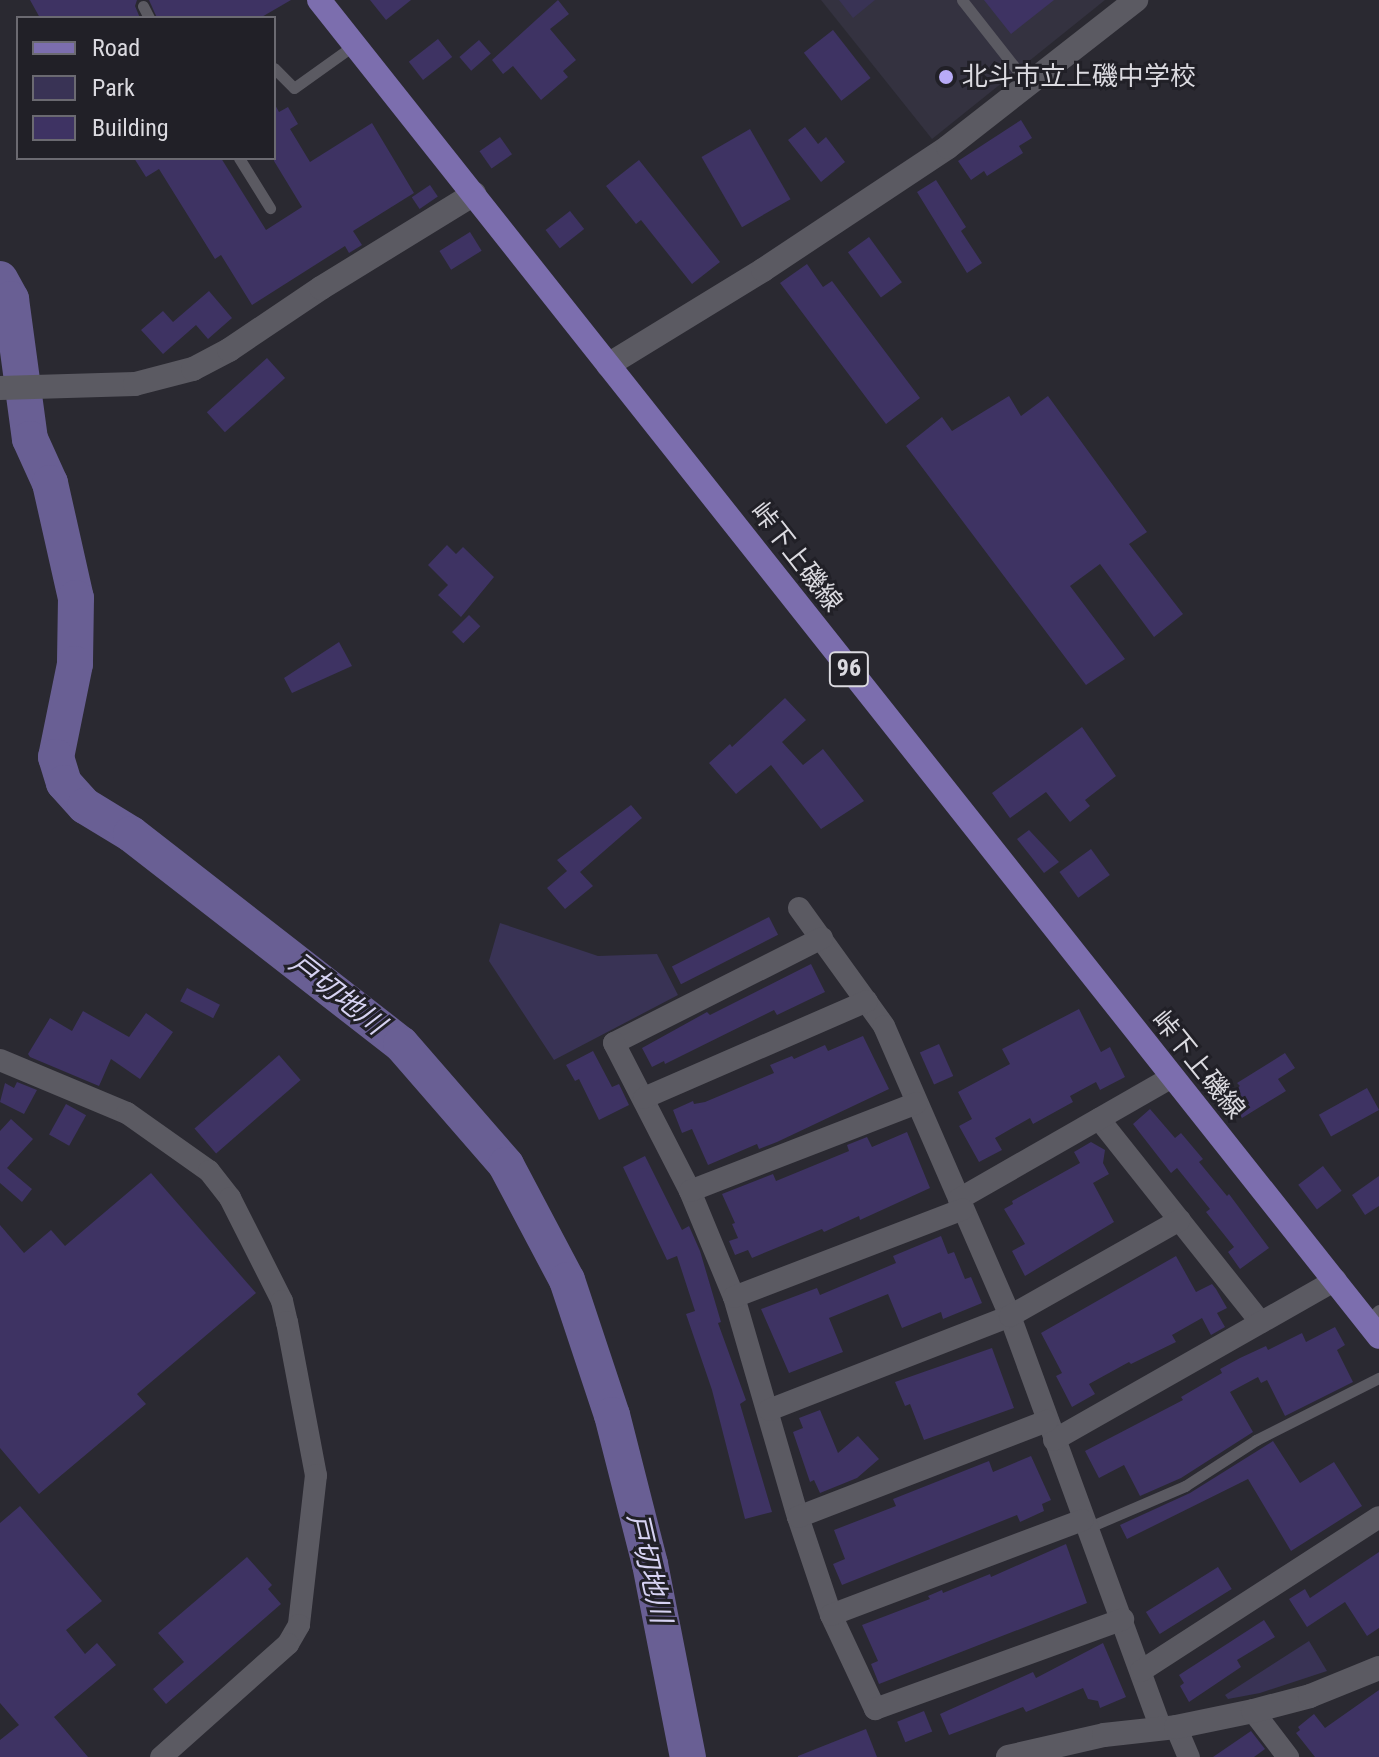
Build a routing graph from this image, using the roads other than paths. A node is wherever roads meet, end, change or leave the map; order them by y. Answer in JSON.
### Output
{"nodes":[{"id":1,"x":319,"y":0,"type":"edge"},
{"id":2,"x":962,"y":0,"type":"edge"},
{"id":3,"x":1131,"y":2,"type":"edge"},
{"id":4,"x":143,"y":6,"type":"dead end"},
{"id":5,"x":148,"y":16,"type":"edge"},
{"id":6,"x":355,"y":45,"type":"junction"},
{"id":7,"x":276,"y":70,"type":"edge"},
{"id":8,"x":1029,"y":86,"type":"junction"},
{"id":9,"x":240,"y":160,"type":"edge"},
{"id":10,"x":474,"y":194,"type":"junction"},
{"id":11,"x":270,"y":208,"type":"dead end"},
{"id":12,"x":608,"y":365,"type":"junction"},
{"id":13,"x":0,"y":388,"type":"edge"},
{"id":14,"x":799,"y":908,"type":"dead end"},
{"id":15,"x":822,"y":938,"type":"junction"},
{"id":16,"x":867,"y":1001,"type":"junction"},
{"id":17,"x":0,"y":1060,"type":"edge"},
{"id":18,"x":1172,"y":1077,"type":"junction"},
{"id":19,"x":644,"y":1098,"type":"junction"},
{"id":20,"x":917,"y":1103,"type":"junction"},
{"id":21,"x":1099,"y":1119,"type":"junction"},
{"id":22,"x":690,"y":1191,"type":"junction"},
{"id":23,"x":961,"y":1204,"type":"junction"},
{"id":24,"x":1180,"y":1220,"type":"junction"},
{"id":25,"x":1336,"y":1280,"type":"junction"},
{"id":26,"x":734,"y":1297,"type":"junction"},
{"id":27,"x":1010,"y":1316,"type":"junction"},
{"id":28,"x":1261,"y":1323,"type":"junction"},
{"id":29,"x":1375,"y":1323,"type":"edge"},
{"id":30,"x":1379,"y":1378,"type":"edge"},
{"id":31,"x":769,"y":1410,"type":"junction"},
{"id":32,"x":1050,"y":1430,"type":"junction"},
{"id":33,"x":798,"y":1517,"type":"junction"},
{"id":34,"x":1379,"y":1517,"type":"edge"},
{"id":35,"x":1084,"y":1524,"type":"junction"},
{"id":36,"x":831,"y":1615,"type":"junction"},
{"id":37,"x":1123,"y":1619,"type":"junction"},
{"id":38,"x":1379,"y":1668,"type":"edge"},
{"id":39,"x":1141,"y":1671,"type":"junction"},
{"id":40,"x":1253,"y":1711,"type":"junction"},
{"id":41,"x":1168,"y":1727,"type":"junction"},
{"id":42,"x":161,"y":1757,"type":"edge"},
{"id":43,"x":1008,"y":1757,"type":"edge"},
{"id":44,"x":1189,"y":1757,"type":"edge"},
{"id":45,"x":1288,"y":1757,"type":"edge"}],
"edges":[{"from":1,"to":6,"type":"main road","name":"峠下上磯線","number":"96"},
{"from":2,"to":8,"type":"lane"},
{"from":3,"to":8,"type":"street"},
{"from":4,"to":5,"type":"lane"},
{"from":6,"to":7,"type":"lane"},
{"from":6,"to":10,"type":"main road","name":"峠下上磯線","number":"96"},
{"from":8,"to":12,"type":"street"},
{"from":9,"to":11,"type":"lane"},
{"from":10,"to":12,"type":"main road","name":"峠下上磯線","number":"96"},
{"from":10,"to":13,"type":"street"},
{"from":12,"to":18,"type":"main road","name":"峠下上磯線","number":"96"},
{"from":14,"to":15,"type":"street"},
{"from":15,"to":16,"type":"street"},
{"from":15,"to":19,"type":"street"},
{"from":16,"to":19,"type":"street"},
{"from":16,"to":20,"type":"street"},
{"from":17,"to":42,"type":"street"},
{"from":18,"to":21,"type":"street"},
{"from":18,"to":25,"type":"main road","name":"峠下上磯線","number":"96"},
{"from":19,"to":22,"type":"street"},
{"from":20,"to":22,"type":"street"},
{"from":20,"to":23,"type":"street"},
{"from":21,"to":23,"type":"street"},
{"from":21,"to":24,"type":"street"},
{"from":22,"to":26,"type":"street"},
{"from":23,"to":26,"type":"street"},
{"from":23,"to":27,"type":"street"},
{"from":24,"to":27,"type":"street"},
{"from":24,"to":28,"type":"street"},
{"from":25,"to":28,"type":"street"},
{"from":25,"to":29,"type":"main road","name":"峠下上磯線","number":"96"},
{"from":26,"to":31,"type":"street"},
{"from":27,"to":31,"type":"street"},
{"from":27,"to":32,"type":"street"},
{"from":28,"to":32,"type":"street"},
{"from":30,"to":35,"type":"lane"},
{"from":31,"to":33,"type":"street"},
{"from":32,"to":33,"type":"street"},
{"from":32,"to":35,"type":"street"},
{"from":33,"to":36,"type":"street"},
{"from":34,"to":39,"type":"street"},
{"from":35,"to":36,"type":"street"},
{"from":35,"to":37,"type":"street"},
{"from":36,"to":37,"type":"street"},
{"from":37,"to":39,"type":"street"},
{"from":38,"to":40,"type":"street"},
{"from":39,"to":41,"type":"street"},
{"from":40,"to":41,"type":"street"},
{"from":40,"to":45,"type":"street"},
{"from":41,"to":43,"type":"street"},
{"from":41,"to":44,"type":"street"}]}
